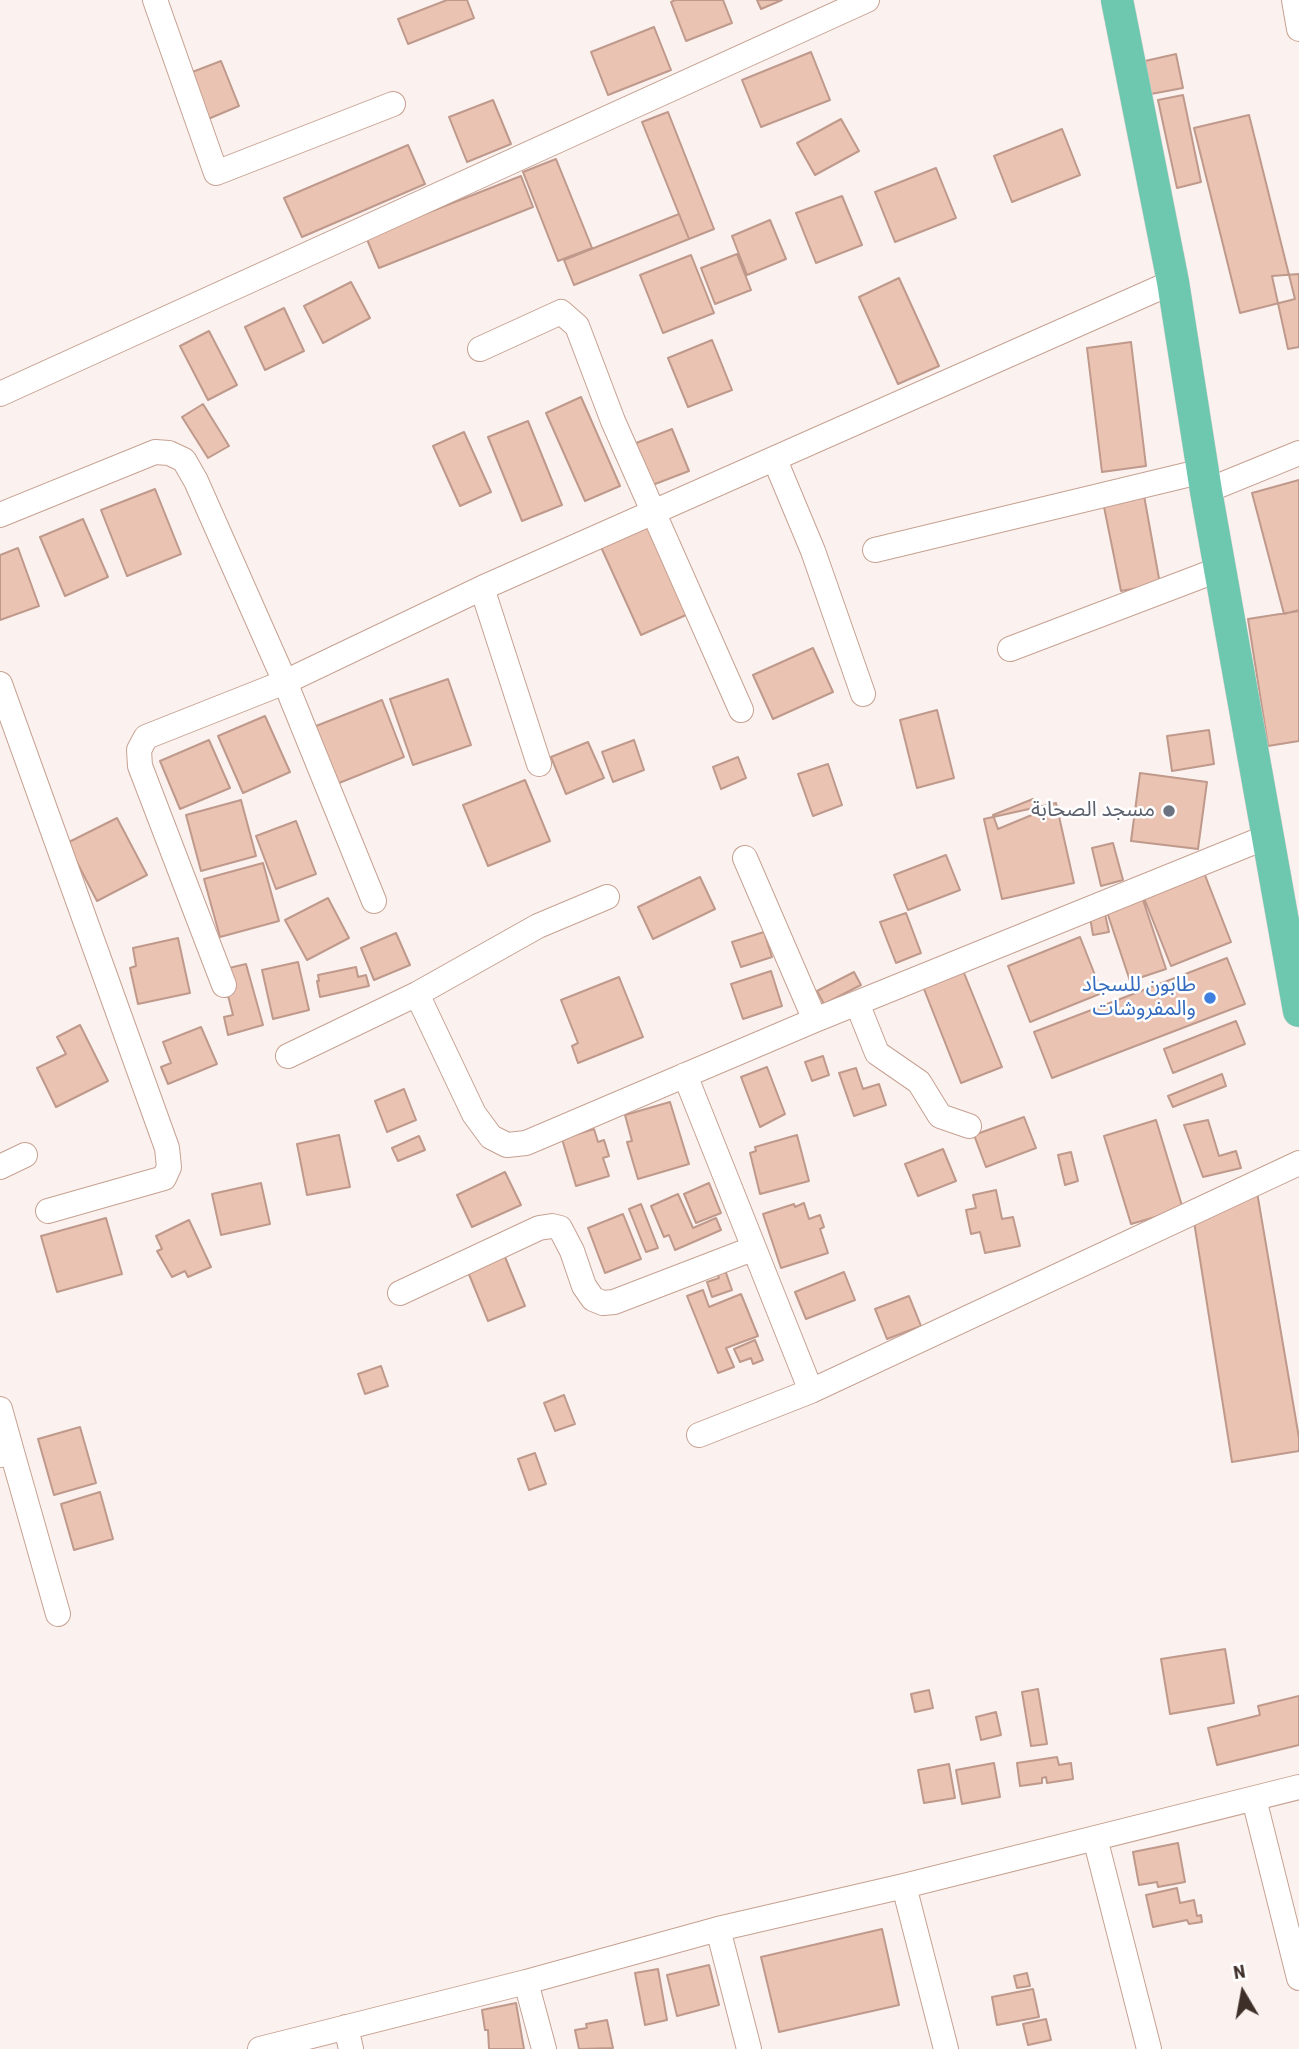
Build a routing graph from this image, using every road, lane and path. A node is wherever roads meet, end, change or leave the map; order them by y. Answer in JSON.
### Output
{"nodes":[{"id":1,"x":155,"y":0,"type":"edge"},
{"id":2,"x":867,"y":0,"type":"edge"},
{"id":3,"x":1117,"y":0,"type":"edge"},
{"id":4,"x":1294,"y":0,"type":"edge"},
{"id":5,"x":1299,"y":29,"type":"edge"},
{"id":6,"x":393,"y":104,"type":"dead end"},
{"id":7,"x":1173,"y":282,"type":"junction"},
{"id":8,"x":480,"y":349,"type":"dead end"},
{"id":9,"x":0,"y":394,"type":"edge"},
{"id":10,"x":1299,"y":453,"type":"edge"},
{"id":11,"x":775,"y":460,"type":"junction"},
{"id":12,"x":1204,"y":481,"type":"junction"},
{"id":13,"x":652,"y":513,"type":"junction"},
{"id":14,"x":0,"y":515,"type":"edge"},
{"id":15,"x":874,"y":550,"type":"dead end"},
{"id":16,"x":1220,"y":569,"type":"junction"},
{"id":17,"x":482,"y":588,"type":"junction"},
{"id":18,"x":1010,"y":649,"type":"dead end"},
{"id":19,"x":285,"y":682,"type":"junction"},
{"id":20,"x":0,"y":684,"type":"edge"},
{"id":21,"x":863,"y":694,"type":"dead end"},
{"id":22,"x":741,"y":710,"type":"dead end"},
{"id":23,"x":539,"y":764,"type":"dead end"},
{"id":24,"x":1269,"y":836,"type":"junction"},
{"id":25,"x":745,"y":858,"type":"dead end"},
{"id":26,"x":607,"y":897,"type":"dead end"},
{"id":27,"x":374,"y":901,"type":"dead end"},
{"id":28,"x":224,"y":985,"type":"dead end"},
{"id":29,"x":417,"y":994,"type":"junction"},
{"id":30,"x":857,"y":1003,"type":"junction"},
{"id":31,"x":1299,"y":1012,"type":"edge"},
{"id":32,"x":815,"y":1020,"type":"junction"},
{"id":33,"x":288,"y":1056,"type":"dead end"},
{"id":34,"x":685,"y":1075,"type":"junction"},
{"id":35,"x":969,"y":1126,"type":"dead end"},
{"id":36,"x":25,"y":1155,"type":"dead end"},
{"id":37,"x":1299,"y":1163,"type":"edge"},
{"id":38,"x":0,"y":1167,"type":"edge"},
{"id":39,"x":48,"y":1211,"type":"dead end"},
{"id":40,"x":752,"y":1249,"type":"junction"},
{"id":41,"x":400,"y":1293,"type":"dead end"},
{"id":42,"x":811,"y":1391,"type":"junction"},
{"id":43,"x":0,"y":1409,"type":"edge"},
{"id":44,"x":699,"y":1435,"type":"dead end"},
{"id":45,"x":6,"y":1454,"type":"edge"},
{"id":46,"x":58,"y":1614,"type":"dead end"},
{"id":47,"x":1299,"y":1787,"type":"edge"},
{"id":48,"x":1254,"y":1798,"type":"junction"},
{"id":49,"x":1095,"y":1838,"type":"junction"},
{"id":50,"x":904,"y":1886,"type":"junction"},
{"id":51,"x":718,"y":1929,"type":"junction"},
{"id":52,"x":1299,"y":1978,"type":"edge"},
{"id":53,"x":526,"y":1982,"type":"junction"},
{"id":54,"x":348,"y":2038,"type":"edge"},
{"id":55,"x":260,"y":2049,"type":"edge"},
{"id":56,"x":544,"y":2049,"type":"edge"},
{"id":57,"x":749,"y":2049,"type":"edge"},
{"id":58,"x":946,"y":2049,"type":"edge"},
{"id":59,"x":1149,"y":2049,"type":"edge"}],
"edges":[{"from":1,"to":6,"type":"street"},
{"from":2,"to":9,"type":"street"},
{"from":3,"to":7,"type":"main road"},
{"from":4,"to":5,"type":"street"},
{"from":7,"to":11,"type":"street"},
{"from":7,"to":12,"type":"main road"},
{"from":8,"to":13,"type":"street"},
{"from":10,"to":12,"type":"street"},
{"from":11,"to":13,"type":"street"},
{"from":11,"to":21,"type":"street"},
{"from":12,"to":15,"type":"street"},
{"from":12,"to":16,"type":"main road"},
{"from":13,"to":17,"type":"street"},
{"from":13,"to":22,"type":"street"},
{"from":14,"to":19,"type":"street"},
{"from":16,"to":18,"type":"street"},
{"from":16,"to":24,"type":"main road"},
{"from":17,"to":19,"type":"street"},
{"from":17,"to":23,"type":"street"},
{"from":19,"to":27,"type":"street"},
{"from":19,"to":28,"type":"street"},
{"from":20,"to":39,"type":"street"},
{"from":24,"to":30,"type":"street"},
{"from":24,"to":31,"type":"main road"},
{"from":25,"to":32,"type":"street"},
{"from":26,"to":29,"type":"street"},
{"from":29,"to":33,"type":"street"},
{"from":29,"to":34,"type":"street"},
{"from":30,"to":32,"type":"street"},
{"from":30,"to":35,"type":"street"},
{"from":32,"to":34,"type":"street"},
{"from":34,"to":40,"type":"street"},
{"from":36,"to":38,"type":"street"},
{"from":37,"to":42,"type":"street"},
{"from":40,"to":41,"type":"street"},
{"from":40,"to":42,"type":"street"},
{"from":42,"to":44,"type":"street"},
{"from":43,"to":45,"type":"street"},
{"from":45,"to":46,"type":"street"},
{"from":47,"to":48,"type":"street"},
{"from":48,"to":49,"type":"street"},
{"from":48,"to":52,"type":"street"},
{"from":49,"to":50,"type":"street"},
{"from":49,"to":59,"type":"street"},
{"from":50,"to":51,"type":"street"},
{"from":50,"to":58,"type":"street"},
{"from":51,"to":53,"type":"street"},
{"from":51,"to":57,"type":"street"},
{"from":53,"to":54,"type":"street"},
{"from":53,"to":56,"type":"street"},
{"from":54,"to":55,"type":"street"}]}
